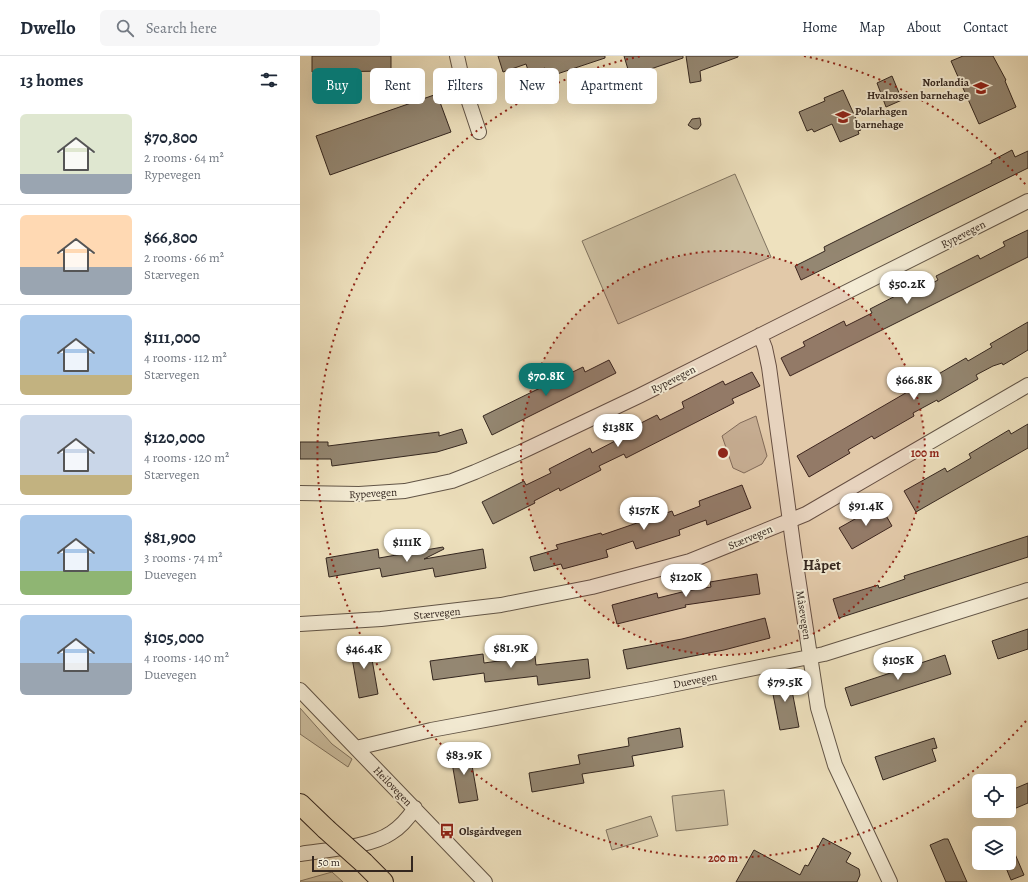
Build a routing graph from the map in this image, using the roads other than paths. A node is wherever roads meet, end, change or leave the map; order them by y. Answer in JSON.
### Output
{"nodes":[{"id":1,"x":456,"y":56,"type":"edge"},
{"id":2,"x":479,"y":132,"type":"dead end"},
{"id":3,"x":1028,"y":201,"type":"edge"},
{"id":4,"x":760,"y":335,"type":"junction"},
{"id":5,"x":1028,"y":385,"type":"edge"},
{"id":6,"x":300,"y":493,"type":"edge"},
{"id":7,"x":790,"y":521,"type":"junction"},
{"id":8,"x":1028,"y":590,"type":"edge"},
{"id":9,"x":300,"y":624,"type":"edge"},
{"id":10,"x":810,"y":656,"type":"junction"},
{"id":11,"x":300,"y":690,"type":"edge"},
{"id":12,"x":356,"y":748,"type":"junction"},
{"id":13,"x":300,"y":804,"type":"edge"},
{"id":14,"x":415,"y":808,"type":"junction"},
{"id":15,"x":300,"y":854,"type":"edge"},
{"id":16,"x":383,"y":882,"type":"edge"},
{"id":17,"x":485,"y":882,"type":"edge"},
{"id":18,"x":890,"y":882,"type":"edge"}],
"edges":[{"from":1,"to":2,"type":"street"},
{"from":3,"to":4,"type":"street","name":"Rypevegen"},
{"from":4,"to":6,"type":"street","name":"Rypevegen"},
{"from":4,"to":7,"type":"street","name":"Måsevegen"},
{"from":5,"to":7,"type":"street","name":"Stærvegen"},
{"from":7,"to":9,"type":"street","name":"Stærvegen"},
{"from":7,"to":10,"type":"street","name":"Måsevegen"},
{"from":8,"to":10,"type":"street","name":"Duevegen"},
{"from":10,"to":12,"type":"street","name":"Duevegen"},
{"from":10,"to":18,"type":"street","name":"Måsevegen"},
{"from":11,"to":12,"type":"street","name":"Heilovegen"},
{"from":12,"to":14,"type":"street","name":"Heilovegen"},
{"from":13,"to":16,"type":"highway","bridge":true},
{"from":14,"to":15,"type":"street"},
{"from":14,"to":17,"type":"street","name":"Heilovegen"}]}
